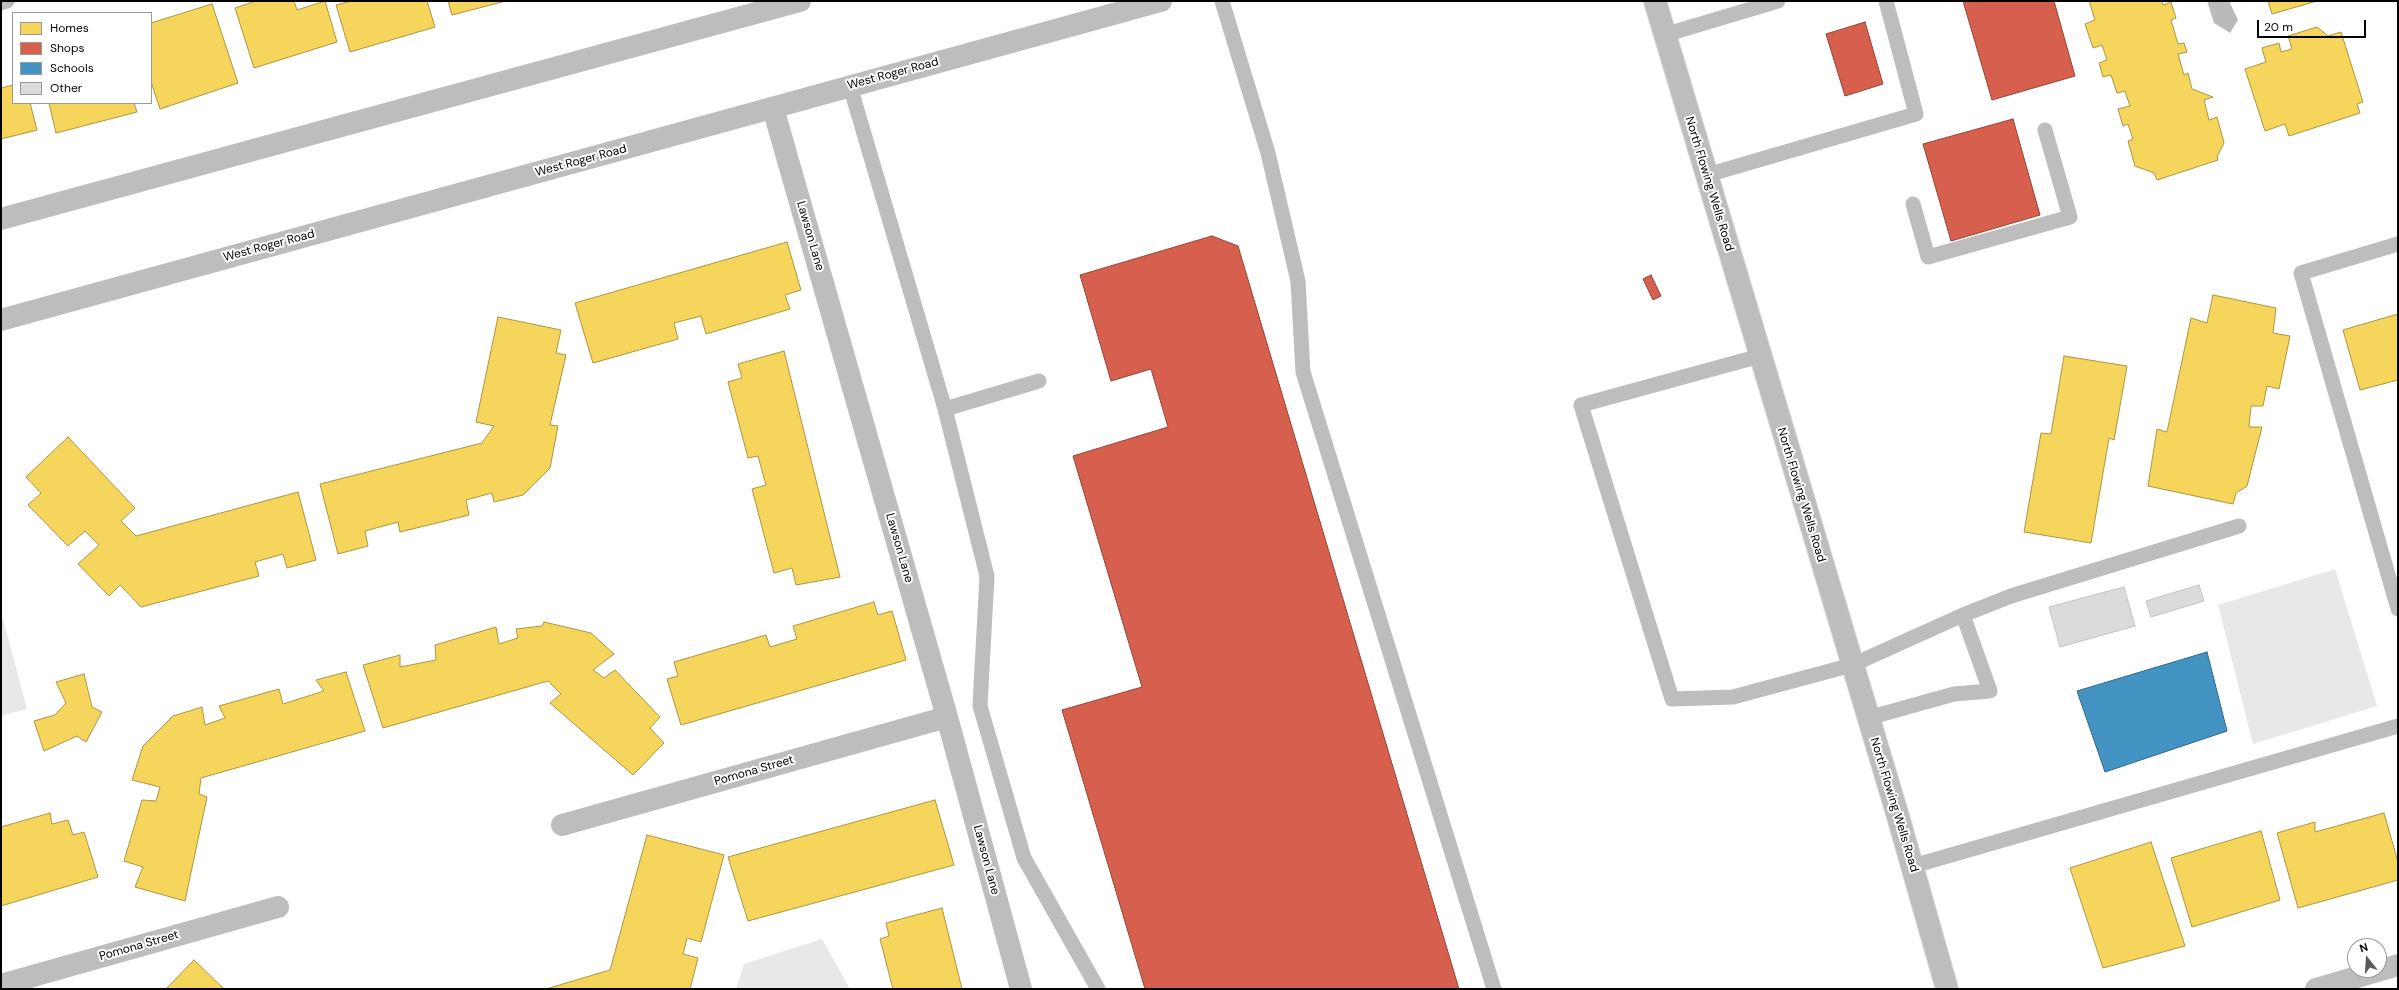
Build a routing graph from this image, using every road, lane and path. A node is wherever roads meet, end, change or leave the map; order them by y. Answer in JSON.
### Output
{"nodes":[{"id":1,"x":7,"y":1,"type":"edge"},
{"id":2,"x":800,"y":1,"type":"edge"},
{"id":3,"x":1161,"y":1,"type":"edge"},
{"id":4,"x":1222,"y":1,"type":"edge"},
{"id":5,"x":1654,"y":1,"type":"edge"},
{"id":6,"x":1778,"y":1,"type":"edge"},
{"id":7,"x":1886,"y":1,"type":"edge"},
{"id":8,"x":1,"y":3,"type":"edge"},
{"id":9,"x":1127,"y":6,"type":"edge"},
{"id":10,"x":1664,"y":35,"type":"junction"},
{"id":11,"x":850,"y":86,"type":"junction"},
{"id":12,"x":773,"y":108,"type":"junction"},
{"id":13,"x":2045,"y":130,"type":"dead end"},
{"id":14,"x":1706,"y":175,"type":"junction"},
{"id":15,"x":1913,"y":204,"type":"dead end"},
{"id":16,"x":1,"y":219,"type":"edge"},
{"id":17,"x":2398,"y":244,"type":"edge"},
{"id":18,"x":1,"y":320,"type":"edge"},
{"id":19,"x":1760,"y":356,"type":"junction"},
{"id":20,"x":1039,"y":381,"type":"dead end"},
{"id":21,"x":945,"y":409,"type":"junction"},
{"id":22,"x":2239,"y":526,"type":"dead end"},
{"id":23,"x":2398,"y":609,"type":"edge"},
{"id":24,"x":1963,"y":615,"type":"junction"},
{"id":25,"x":1852,"y":665,"type":"junction"},
{"id":26,"x":947,"y":717,"type":"junction"},
{"id":27,"x":1868,"y":718,"type":"junction"},
{"id":28,"x":2398,"y":726,"type":"edge"},
{"id":29,"x":562,"y":825,"type":"dead end"},
{"id":30,"x":1913,"y":866,"type":"junction"},
{"id":31,"x":278,"y":907,"type":"dead end"},
{"id":32,"x":2398,"y":965,"type":"edge"},
{"id":33,"x":1,"y":985,"type":"edge"},
{"id":34,"x":1021,"y":989,"type":"edge"},
{"id":35,"x":1098,"y":989,"type":"edge"},
{"id":36,"x":1494,"y":989,"type":"edge"},
{"id":37,"x":1947,"y":989,"type":"edge"},
{"id":38,"x":2316,"y":989,"type":"edge"}],
"edges":[{"from":1,"to":8,"type":"lane"},
{"from":2,"to":16,"type":"street"},
{"from":3,"to":9,"type":"street","name":"West Roger Road"},
{"from":4,"to":36,"type":"lane"},
{"from":5,"to":10,"type":"street","name":"North Flowing Wells Road"},
{"from":6,"to":10,"type":"lane"},
{"from":7,"to":14,"type":"lane"},
{"from":9,"to":11,"type":"street","name":"West Roger Road"},
{"from":10,"to":14,"type":"street","name":"North Flowing Wells Road"},
{"from":11,"to":12,"type":"street","name":"West Roger Road"},
{"from":11,"to":21,"type":"lane"},
{"from":12,"to":18,"type":"street","name":"West Roger Road"},
{"from":12,"to":26,"type":"street","name":"Lawson Lane"},
{"from":13,"to":15,"type":"lane"},
{"from":14,"to":19,"type":"street","name":"North Flowing Wells Road"},
{"from":17,"to":23,"type":"lane"},
{"from":19,"to":25,"type":"street","name":"North Flowing Wells Road"},
{"from":19,"to":25,"type":"lane"},
{"from":20,"to":21,"type":"lane"},
{"from":21,"to":35,"type":"lane"},
{"from":22,"to":24,"type":"lane"},
{"from":24,"to":25,"type":"lane"},
{"from":24,"to":27,"type":"lane"},
{"from":25,"to":27,"type":"street","name":"North Flowing Wells Road"},
{"from":26,"to":29,"type":"street","name":"Pomona Street"},
{"from":26,"to":34,"type":"street","name":"Lawson Lane"},
{"from":27,"to":30,"type":"street","name":"North Flowing Wells Road"},
{"from":28,"to":30,"type":"lane"},
{"from":30,"to":37,"type":"street","name":"North Flowing Wells Road"},
{"from":31,"to":33,"type":"street","name":"Pomona Street"},
{"from":32,"to":38,"type":"street"}]}
